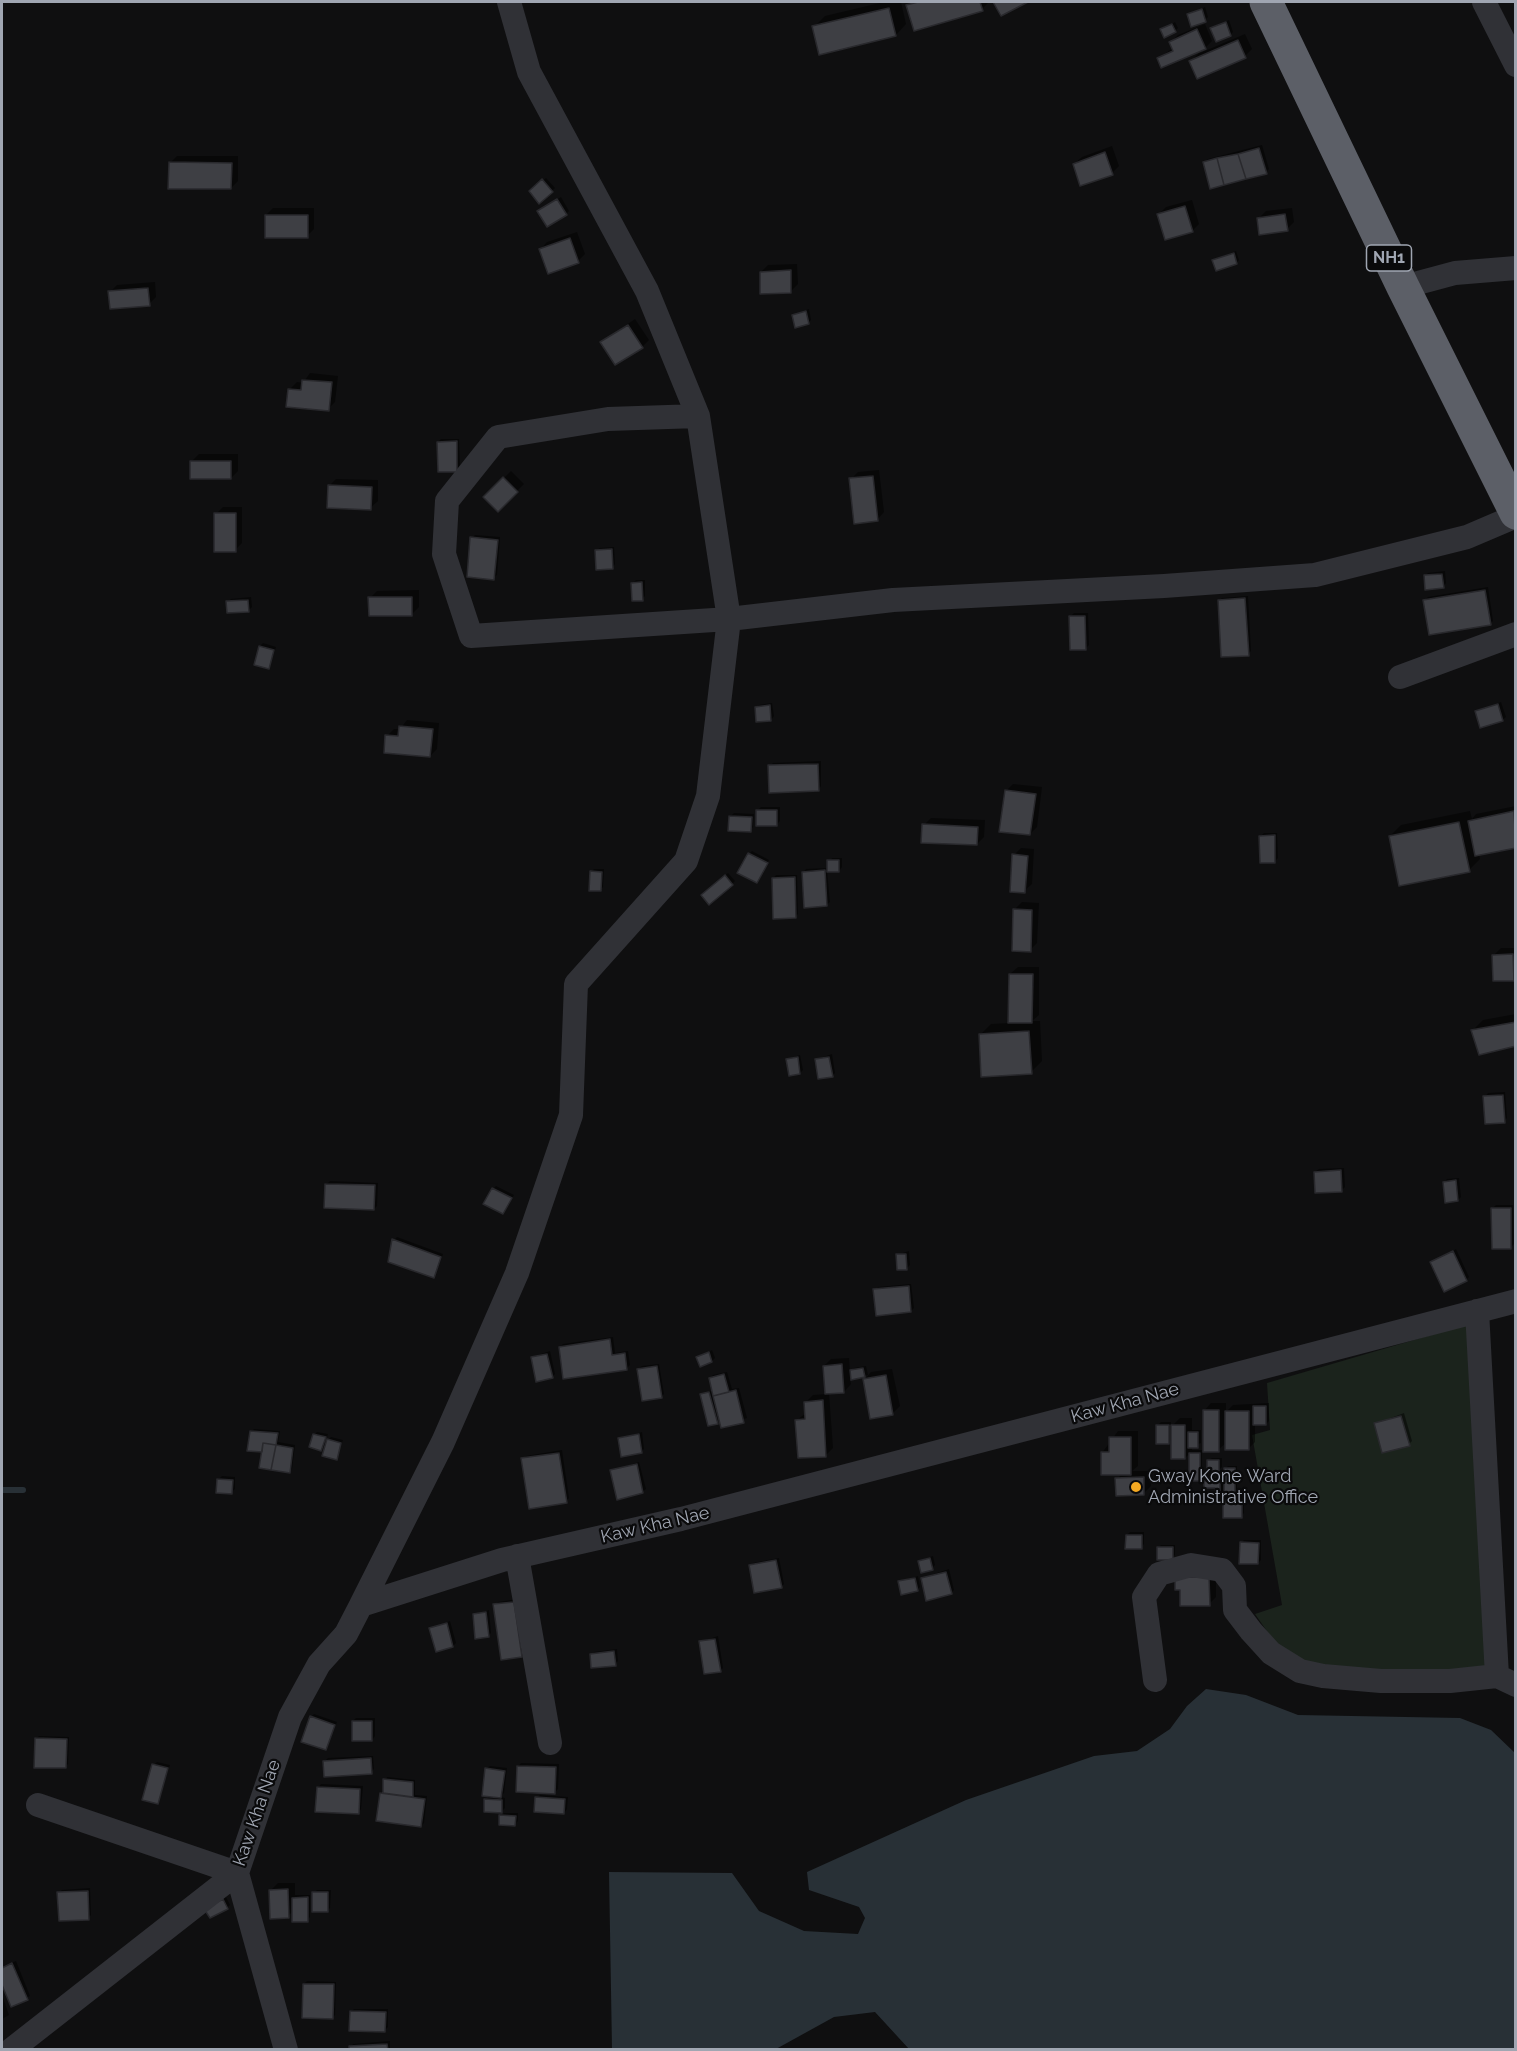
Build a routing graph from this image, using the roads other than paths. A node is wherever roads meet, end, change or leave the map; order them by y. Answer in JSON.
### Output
{"nodes":[{"id":1,"x":509,"y":2,"type":"edge"},
{"id":2,"x":1266,"y":2,"type":"edge"},
{"id":3,"x":1484,"y":2,"type":"edge"},
{"id":4,"x":1515,"y":65,"type":"edge"},
{"id":5,"x":1515,"y":268,"type":"edge"},
{"id":6,"x":1403,"y":287,"type":"junction"},
{"id":7,"x":698,"y":416,"type":"junction"},
{"id":8,"x":1515,"y":515,"type":"edge"},
{"id":9,"x":729,"y":620,"type":"junction"},
{"id":10,"x":1515,"y":634,"type":"edge"},
{"id":11,"x":1400,"y":676,"type":"dead end"},
{"id":12,"x":1515,"y":1301,"type":"edge"},
{"id":13,"x":1477,"y":1311,"type":"junction"},
{"id":14,"x":517,"y":1556,"type":"junction"},
{"id":15,"x":361,"y":1605,"type":"junction"},
{"id":16,"x":1155,"y":1680,"type":"dead end"},
{"id":17,"x":1506,"y":1680,"type":"edge"},
{"id":18,"x":550,"y":1743,"type":"dead end"},
{"id":19,"x":38,"y":1805,"type":"dead end"},
{"id":20,"x":237,"y":1873,"type":"junction"},
{"id":21,"x":11,"y":2049,"type":"edge"},
{"id":22,"x":286,"y":2049,"type":"edge"}],
"edges":[{"from":1,"to":7,"type":"street"},
{"from":2,"to":6,"type":"highway","number":"NH1"},
{"from":3,"to":4,"type":"street"},
{"from":5,"to":6,"type":"street"},
{"from":6,"to":8,"type":"highway","number":"NH1"},
{"from":7,"to":9,"type":"street"},
{"from":7,"to":9,"type":"street"},
{"from":8,"to":9,"type":"street"},
{"from":9,"to":15,"type":"street"},
{"from":10,"to":11,"type":"street"},
{"from":12,"to":13,"type":"street","name":"Kaw Kha Nae"},
{"from":13,"to":14,"type":"street","name":"Kaw Kha Nae"},
{"from":13,"to":17,"type":"street"},
{"from":14,"to":15,"type":"street","name":"Kaw Kha Nae"},
{"from":14,"to":18,"type":"street"},
{"from":15,"to":20,"type":"street","name":"Kaw Kha Nae"},
{"from":16,"to":17,"type":"street"},
{"from":19,"to":20,"type":"street"},
{"from":20,"to":21,"type":"street","name":"Kaw Kha Nae"},
{"from":20,"to":22,"type":"street"}]}
